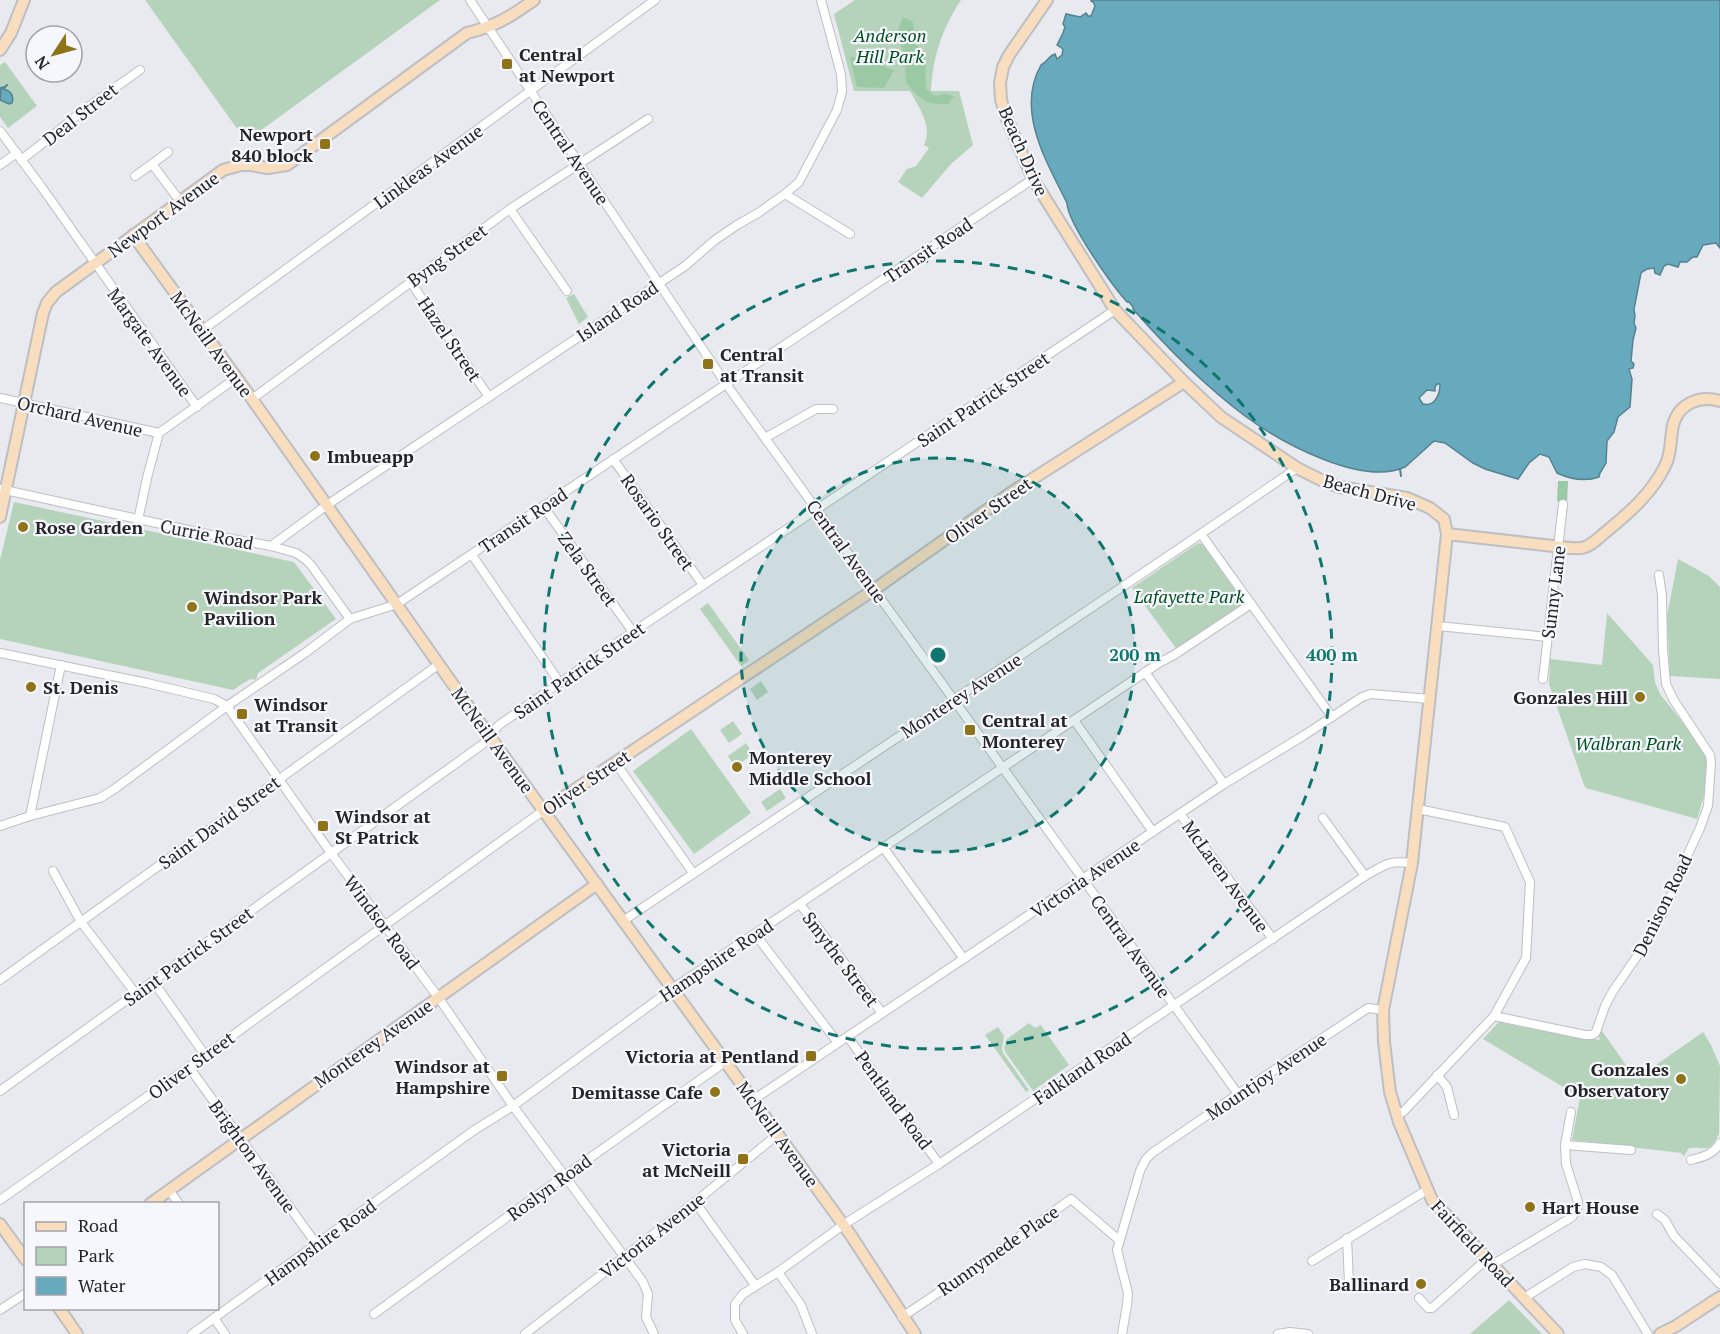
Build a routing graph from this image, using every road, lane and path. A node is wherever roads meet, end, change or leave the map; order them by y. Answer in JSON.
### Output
{"nodes":[{"id":1,"x":24,"y":0,"type":"edge"},
{"id":2,"x":470,"y":0,"type":"edge"},
{"id":3,"x":534,"y":0,"type":"edge"},
{"id":4,"x":655,"y":0,"type":"edge"},
{"id":5,"x":820,"y":0,"type":"edge"},
{"id":6,"x":1047,"y":0,"type":"edge"},
{"id":7,"x":488,"y":28,"type":"junction"},
{"id":8,"x":0,"y":50,"type":"edge"},
{"id":9,"x":140,"y":70,"type":"dead end"},
{"id":10,"x":531,"y":91,"type":"junction"},
{"id":11,"x":648,"y":119,"type":"dead end"},
{"id":12,"x":0,"y":131,"type":"edge"},
{"id":13,"x":168,"y":152,"type":"dead end"},
{"id":14,"x":19,"y":156,"type":"junction"},
{"id":15,"x":579,"y":163,"type":"junction"},
{"id":16,"x":152,"y":164,"type":"junction"},
{"id":17,"x":0,"y":165,"type":"edge"},
{"id":18,"x":135,"y":176,"type":"dead end"},
{"id":19,"x":1033,"y":179,"type":"junction"},
{"id":20,"x":785,"y":195,"type":"junction"},
{"id":21,"x":180,"y":201,"type":"junction"},
{"id":22,"x":510,"y":209,"type":"junction"},
{"id":23,"x":850,"y":234,"type":"dead end"},
{"id":24,"x":133,"y":236,"type":"junction"},
{"id":25,"x":95,"y":263,"type":"junction"},
{"id":26,"x":410,"y":281,"type":"junction"},
{"id":27,"x":660,"y":283,"type":"junction"},
{"id":28,"x":567,"y":291,"type":"dead end"},
{"id":29,"x":1115,"y":310,"type":"junction"},
{"id":30,"x":201,"y":331,"type":"junction"},
{"id":31,"x":236,"y":378,"type":"junction"},
{"id":32,"x":1184,"y":382,"type":"junction"},
{"id":33,"x":726,"y":384,"type":"junction"},
{"id":34,"x":489,"y":397,"type":"junction"},
{"id":35,"x":0,"y":398,"type":"edge"},
{"id":36,"x":252,"y":399,"type":"junction"},
{"id":37,"x":1720,"y":401,"type":"edge"},
{"id":38,"x":24,"y":403,"type":"junction"},
{"id":39,"x":197,"y":407,"type":"junction"},
{"id":40,"x":833,"y":410,"type":"dead end"},
{"id":41,"x":159,"y":434,"type":"junction"},
{"id":42,"x":765,"y":438,"type":"junction"},
{"id":43,"x":613,"y":459,"type":"junction"},
{"id":44,"x":1297,"y":468,"type":"junction"},
{"id":45,"x":3,"y":490,"type":"edge"},
{"id":46,"x":1563,"y":504,"type":"dead end"},
{"id":47,"x":327,"y":505,"type":"junction"},
{"id":48,"x":543,"y":506,"type":"junction"},
{"id":49,"x":817,"y":510,"type":"junction"},
{"id":50,"x":0,"y":517,"type":"edge"},
{"id":51,"x":138,"y":520,"type":"junction"},
{"id":52,"x":1201,"y":534,"type":"junction"},
{"id":53,"x":1447,"y":534,"type":"junction"},
{"id":54,"x":271,"y":546,"type":"junction"},
{"id":55,"x":1559,"y":547,"type":"junction"},
{"id":56,"x":472,"y":555,"type":"junction"},
{"id":57,"x":1659,"y":575,"type":"dead end"},
{"id":58,"x":703,"y":585,"type":"junction"},
{"id":59,"x":875,"y":589,"type":"junction"},
{"id":60,"x":397,"y":604,"type":"junction"},
{"id":61,"x":1251,"y":604,"type":"junction"},
{"id":62,"x":350,"y":619,"type":"junction"},
{"id":63,"x":1438,"y":626,"type":"junction"},
{"id":64,"x":633,"y":632,"type":"junction"},
{"id":65,"x":1548,"y":637,"type":"junction"},
{"id":66,"x":0,"y":653,"type":"edge"},
{"id":67,"x":61,"y":665,"type":"junction"},
{"id":68,"x":438,"y":665,"type":"junction"},
{"id":69,"x":1145,"y":672,"type":"junction"},
{"id":70,"x":1543,"y":679,"type":"dead end"},
{"id":71,"x":560,"y":683,"type":"junction"},
{"id":72,"x":954,"y":699,"type":"junction"},
{"id":73,"x":1430,"y":699,"type":"junction"},
{"id":74,"x":227,"y":706,"type":"junction"},
{"id":75,"x":1332,"y":717,"type":"junction"},
{"id":76,"x":1074,"y":720,"type":"junction"},
{"id":77,"x":489,"y":737,"type":"junction"},
{"id":78,"x":615,"y":762,"type":"junction"},
{"id":79,"x":1003,"y":767,"type":"junction"},
{"id":80,"x":280,"y":778,"type":"junction"},
{"id":81,"x":1224,"y":784,"type":"junction"},
{"id":82,"x":1418,"y":809,"type":"junction"},
{"id":83,"x":544,"y":810,"type":"junction"},
{"id":84,"x":1180,"y":814,"type":"junction"},
{"id":85,"x":30,"y":816,"type":"junction"},
{"id":86,"x":1323,"y":818,"type":"dead end"},
{"id":87,"x":0,"y":826,"type":"edge"},
{"id":88,"x":1153,"y":832,"type":"junction"},
{"id":89,"x":883,"y":847,"type":"junction"},
{"id":90,"x":331,"y":853,"type":"junction"},
{"id":91,"x":1412,"y":863,"type":"junction"},
{"id":92,"x":53,"y":871,"type":"dead end"},
{"id":93,"x":693,"y":873,"type":"junction"},
{"id":94,"x":1365,"y":876,"type":"junction"},
{"id":95,"x":1083,"y":879,"type":"junction"},
{"id":96,"x":597,"y":884,"type":"junction"},
{"id":97,"x":800,"y":904,"type":"junction"},
{"id":98,"x":623,"y":921,"type":"junction"},
{"id":99,"x":81,"y":922,"type":"junction"},
{"id":100,"x":384,"y":925,"type":"junction"},
{"id":101,"x":754,"y":934,"type":"junction"},
{"id":102,"x":1272,"y":939,"type":"junction"},
{"id":103,"x":964,"y":959,"type":"junction"},
{"id":104,"x":0,"y":980,"type":"edge"},
{"id":105,"x":153,"y":981,"type":"junction"},
{"id":106,"x":672,"y":989,"type":"junction"},
{"id":107,"x":136,"y":994,"type":"junction"},
{"id":108,"x":438,"y":997,"type":"junction"},
{"id":109,"x":1174,"y":1006,"type":"junction"},
{"id":110,"x":1383,"y":1010,"type":"junction"},
{"id":111,"x":882,"y":1013,"type":"junction"},
{"id":112,"x":1494,"y":1016,"type":"junction"},
{"id":113,"x":848,"y":1036,"type":"junction"},
{"id":114,"x":837,"y":1043,"type":"junction"},
{"id":115,"x":205,"y":1055,"type":"junction"},
{"id":116,"x":725,"y":1062,"type":"junction"},
{"id":117,"x":189,"y":1067,"type":"junction"},
{"id":118,"x":1437,"y":1075,"type":"junction"},
{"id":119,"x":0,"y":1091,"type":"edge"},
{"id":120,"x":1238,"y":1094,"type":"junction"},
{"id":121,"x":753,"y":1100,"type":"junction"},
{"id":122,"x":513,"y":1106,"type":"junction"},
{"id":123,"x":1395,"y":1111,"type":"junction"},
{"id":124,"x":1571,"y":1112,"type":"dead end"},
{"id":125,"x":1454,"y":1115,"type":"dead end"},
{"id":126,"x":777,"y":1135,"type":"junction"},
{"id":127,"x":241,"y":1138,"type":"junction"},
{"id":128,"x":1720,"y":1143,"type":"edge"},
{"id":129,"x":1565,"y":1145,"type":"junction"},
{"id":130,"x":1631,"y":1150,"type":"dead end"},
{"id":131,"x":1692,"y":1160,"type":"dead end"},
{"id":132,"x":939,"y":1164,"type":"junction"},
{"id":133,"x":565,"y":1176,"type":"junction"},
{"id":134,"x":169,"y":1190,"type":"junction"},
{"id":135,"x":1427,"y":1190,"type":"junction"},
{"id":136,"x":0,"y":1200,"type":"edge"},
{"id":137,"x":151,"y":1202,"type":"edge"},
{"id":138,"x":178,"y":1202,"type":"edge"},
{"id":139,"x":695,"y":1202,"type":"junction"},
{"id":140,"x":1657,"y":1214,"type":"dead end"},
{"id":141,"x":0,"y":1224,"type":"edge"},
{"id":142,"x":843,"y":1225,"type":"junction"},
{"id":143,"x":1347,"y":1238,"type":"junction"},
{"id":144,"x":1119,"y":1240,"type":"junction"},
{"id":145,"x":317,"y":1245,"type":"junction"},
{"id":146,"x":24,"y":1257,"type":"edge"},
{"id":147,"x":624,"y":1257,"type":"junction"},
{"id":148,"x":1312,"y":1261,"type":"dead end"},
{"id":149,"x":1490,"y":1262,"type":"junction"},
{"id":150,"x":778,"y":1272,"type":"junction"},
{"id":151,"x":1349,"y":1283,"type":"dead end"},
{"id":152,"x":1720,"y":1284,"type":"edge"},
{"id":153,"x":755,"y":1285,"type":"junction"},
{"id":154,"x":24,"y":1294,"type":"edge"},
{"id":155,"x":1720,"y":1297,"type":"edge"},
{"id":156,"x":1419,"y":1298,"type":"dead end"},
{"id":157,"x":1524,"y":1298,"type":"junction"},
{"id":158,"x":0,"y":1310,"type":"edge"},
{"id":159,"x":60,"y":1310,"type":"edge"},
{"id":160,"x":374,"y":1314,"type":"dead end"},
{"id":161,"x":902,"y":1317,"type":"junction"},
{"id":162,"x":214,"y":1318,"type":"junction"},
{"id":163,"x":77,"y":1334,"type":"edge"},
{"id":164,"x":192,"y":1334,"type":"edge"},
{"id":165,"x":225,"y":1334,"type":"edge"},
{"id":166,"x":525,"y":1334,"type":"edge"},
{"id":167,"x":654,"y":1334,"type":"edge"},
{"id":168,"x":743,"y":1334,"type":"edge"},
{"id":169,"x":812,"y":1334,"type":"edge"},
{"id":170,"x":915,"y":1334,"type":"edge"},
{"id":171,"x":1122,"y":1334,"type":"edge"},
{"id":172,"x":1278,"y":1334,"type":"edge"},
{"id":173,"x":1308,"y":1334,"type":"edge"},
{"id":174,"x":1558,"y":1334,"type":"edge"},
{"id":175,"x":1648,"y":1334,"type":"edge"},
{"id":176,"x":1660,"y":1334,"type":"edge"}],
"edges":[{"from":1,"to":8,"type":"street"},
{"from":2,"to":7,"type":"street","name":"Central Avenue"},
{"from":3,"to":7,"type":"street","name":"Newport Avenue"},
{"from":4,"to":10,"type":"street","name":"Linkleas Avenue"},
{"from":5,"to":20,"type":"street","name":"Island Road"},
{"from":6,"to":19,"type":"street","name":"Beach Drive"},
{"from":7,"to":10,"type":"street","name":"Central Avenue"},
{"from":7,"to":21,"type":"street","name":"Newport Avenue"},
{"from":9,"to":14,"type":"street","name":"Deal Street"},
{"from":10,"to":15,"type":"street","name":"Central Avenue"},
{"from":10,"to":30,"type":"street","name":"Linkleas Avenue"},
{"from":11,"to":15,"type":"street","name":"Byng Street"},
{"from":12,"to":14,"type":"street","name":"Margate Avenue"},
{"from":13,"to":16,"type":"street"},
{"from":14,"to":17,"type":"street","name":"Deal Street"},
{"from":14,"to":25,"type":"street","name":"Margate Avenue"},
{"from":15,"to":22,"type":"street","name":"Byng Street"},
{"from":15,"to":27,"type":"street","name":"Central Avenue"},
{"from":16,"to":18,"type":"street"},
{"from":16,"to":21,"type":"street"},
{"from":19,"to":29,"type":"street","name":"Beach Drive"},
{"from":19,"to":33,"type":"street","name":"Transit Road"},
{"from":20,"to":23,"type":"street"},
{"from":20,"to":27,"type":"street","name":"Island Road"},
{"from":21,"to":24,"type":"street","name":"Newport Avenue"},
{"from":22,"to":26,"type":"street","name":"Byng Street"},
{"from":22,"to":28,"type":"street"},
{"from":24,"to":25,"type":"street","name":"Newport Avenue"},
{"from":24,"to":30,"type":"street","name":"McNeill Avenue"},
{"from":25,"to":38,"type":"street","name":"Newport Avenue"},
{"from":25,"to":39,"type":"street","name":"Margate Avenue"},
{"from":26,"to":34,"type":"street","name":"Hazel Street"},
{"from":26,"to":36,"type":"street","name":"Byng Street"},
{"from":27,"to":33,"type":"street","name":"Central Avenue"},
{"from":27,"to":34,"type":"street","name":"Island Road"},
{"from":29,"to":32,"type":"street","name":"Beach Drive"},
{"from":29,"to":49,"type":"street","name":"Saint Patrick Street"},
{"from":30,"to":31,"type":"street","name":"McNeill Avenue"},
{"from":31,"to":36,"type":"street","name":"McNeill Avenue"},
{"from":31,"to":39,"type":"street"},
{"from":32,"to":44,"type":"street","name":"Beach Drive"},
{"from":32,"to":59,"type":"street","name":"Oliver Street"},
{"from":33,"to":42,"type":"street","name":"Central Avenue"},
{"from":33,"to":43,"type":"street","name":"Transit Road"},
{"from":34,"to":47,"type":"street","name":"Island Road"},
{"from":35,"to":38,"type":"street","name":"Orchard Avenue"},
{"from":36,"to":47,"type":"street","name":"McNeill Avenue"},
{"from":37,"to":55,"type":"street"},
{"from":38,"to":41,"type":"street","name":"Orchard Avenue"},
{"from":38,"to":45,"type":"street","name":"Newport Avenue"},
{"from":39,"to":41,"type":"street"},
{"from":40,"to":42,"type":"street"},
{"from":41,"to":51,"type":"street"},
{"from":42,"to":49,"type":"street","name":"Central Avenue"},
{"from":43,"to":48,"type":"street","name":"Transit Road"},
{"from":43,"to":58,"type":"street","name":"Rosario Street"},
{"from":44,"to":52,"type":"street","name":"Monterey Avenue"},
{"from":44,"to":53,"type":"street","name":"Beach Drive"},
{"from":45,"to":50,"type":"street","name":"Newport Avenue"},
{"from":45,"to":51,"type":"street","name":"Currie Road"},
{"from":46,"to":55,"type":"street","name":"Sunny Lane"},
{"from":47,"to":54,"type":"street","name":"Island Road"},
{"from":47,"to":60,"type":"street","name":"McNeill Avenue"},
{"from":48,"to":56,"type":"street","name":"Transit Road"},
{"from":48,"to":64,"type":"street","name":"Zela Street"},
{"from":49,"to":58,"type":"street","name":"Saint Patrick Street"},
{"from":49,"to":59,"type":"street","name":"Central Avenue"},
{"from":51,"to":54,"type":"street","name":"Currie Road"},
{"from":52,"to":61,"type":"street"},
{"from":52,"to":72,"type":"street","name":"Monterey Avenue"},
{"from":53,"to":55,"type":"street"},
{"from":53,"to":63,"type":"street"},
{"from":54,"to":62,"type":"street","name":"Currie Road"},
{"from":55,"to":65,"type":"street","name":"Sunny Lane"},
{"from":56,"to":60,"type":"street","name":"Transit Road"},
{"from":56,"to":71,"type":"street"},
{"from":57,"to":112,"type":"street","name":"Denison Road"},
{"from":58,"to":64,"type":"street","name":"Saint Patrick Street"},
{"from":59,"to":72,"type":"street","name":"Central Avenue"},
{"from":59,"to":78,"type":"street","name":"Oliver Street"},
{"from":60,"to":62,"type":"street","name":"Transit Road"},
{"from":60,"to":68,"type":"street","name":"McNeill Avenue"},
{"from":61,"to":69,"type":"street","name":"Hampshire Road"},
{"from":61,"to":75,"type":"street"},
{"from":62,"to":74,"type":"street","name":"Transit Road"},
{"from":63,"to":65,"type":"street"},
{"from":63,"to":73,"type":"street"},
{"from":64,"to":71,"type":"street","name":"Saint Patrick Street"},
{"from":65,"to":70,"type":"street","name":"Sunny Lane"},
{"from":66,"to":67,"type":"street"},
{"from":67,"to":74,"type":"street"},
{"from":67,"to":85,"type":"street"},
{"from":68,"to":77,"type":"street","name":"McNeill Avenue"},
{"from":68,"to":80,"type":"street","name":"Saint David Street"},
{"from":69,"to":76,"type":"street","name":"Hampshire Road"},
{"from":69,"to":81,"type":"street"},
{"from":71,"to":77,"type":"street","name":"Saint Patrick Street"},
{"from":72,"to":79,"type":"street","name":"Central Avenue"},
{"from":72,"to":93,"type":"street","name":"Monterey Avenue"},
{"from":73,"to":75,"type":"street","name":"Victoria Avenue"},
{"from":73,"to":82,"type":"street"},
{"from":74,"to":80,"type":"street","name":"Windsor Road"},
{"from":74,"to":85,"type":"street","name":"Transit Road"},
{"from":75,"to":81,"type":"street","name":"Victoria Avenue"},
{"from":76,"to":79,"type":"street","name":"Hampshire Road"},
{"from":76,"to":88,"type":"street"},
{"from":77,"to":83,"type":"street","name":"McNeill Avenue"},
{"from":77,"to":90,"type":"street","name":"Saint Patrick Street"},
{"from":78,"to":83,"type":"street","name":"Oliver Street"},
{"from":78,"to":93,"type":"street"},
{"from":79,"to":89,"type":"street","name":"Hampshire Road"},
{"from":79,"to":95,"type":"street","name":"Central Avenue"},
{"from":80,"to":90,"type":"street","name":"Windsor Road"},
{"from":80,"to":99,"type":"street","name":"Saint David Street"},
{"from":81,"to":84,"type":"street","name":"Victoria Avenue"},
{"from":82,"to":91,"type":"street"},
{"from":82,"to":112,"type":"street"},
{"from":83,"to":96,"type":"street","name":"McNeill Avenue"},
{"from":83,"to":100,"type":"street","name":"Oliver Street"},
{"from":84,"to":88,"type":"street","name":"Victoria Avenue"},
{"from":84,"to":102,"type":"street","name":"McLaren Avenue"},
{"from":85,"to":87,"type":"street","name":"Transit Road"},
{"from":86,"to":94,"type":"street"},
{"from":88,"to":95,"type":"street","name":"Victoria Avenue"},
{"from":89,"to":97,"type":"street","name":"Hampshire Road"},
{"from":89,"to":103,"type":"street"},
{"from":90,"to":100,"type":"street","name":"Windsor Road"},
{"from":90,"to":105,"type":"street","name":"Saint Patrick Street"},
{"from":91,"to":94,"type":"street","name":"Falkland Road"},
{"from":91,"to":110,"type":"street"},
{"from":92,"to":99,"type":"street"},
{"from":93,"to":98,"type":"street","name":"Monterey Avenue"},
{"from":94,"to":102,"type":"street","name":"Falkland Road"},
{"from":95,"to":103,"type":"street","name":"Victoria Avenue"},
{"from":95,"to":109,"type":"street","name":"Central Avenue"},
{"from":96,"to":98,"type":"street","name":"McNeill Avenue"},
{"from":96,"to":108,"type":"street","name":"Monterey Avenue"},
{"from":97,"to":101,"type":"street","name":"Hampshire Road"},
{"from":97,"to":111,"type":"street","name":"Smythe Street"},
{"from":98,"to":106,"type":"street","name":"McNeill Avenue"},
{"from":99,"to":104,"type":"street","name":"Saint David Street"},
{"from":99,"to":107,"type":"street"},
{"from":100,"to":108,"type":"street","name":"Windsor Road"},
{"from":100,"to":115,"type":"street","name":"Oliver Street"},
{"from":101,"to":106,"type":"street","name":"Hampshire Road"},
{"from":101,"to":114,"type":"street","name":"Pentland Road"},
{"from":102,"to":109,"type":"street","name":"Falkland Road"},
{"from":103,"to":111,"type":"street","name":"Victoria Avenue"},
{"from":105,"to":107,"type":"street","name":"Saint Patrick Street"},
{"from":105,"to":115,"type":"street"},
{"from":106,"to":116,"type":"street","name":"McNeill Avenue"},
{"from":106,"to":122,"type":"street","name":"Hampshire Road"},
{"from":107,"to":119,"type":"street","name":"Saint Patrick Street"},
{"from":108,"to":122,"type":"street","name":"Windsor Road"},
{"from":108,"to":127,"type":"street","name":"Monterey Avenue"},
{"from":109,"to":120,"type":"street","name":"Central Avenue"},
{"from":109,"to":132,"type":"street","name":"Falkland Road"},
{"from":110,"to":120,"type":"street","name":"Mountjoy Avenue"},
{"from":110,"to":123,"type":"street"},
{"from":111,"to":113,"type":"street","name":"Victoria Avenue"},
{"from":112,"to":118,"type":"street"},
{"from":113,"to":114,"type":"street","name":"Victoria Avenue"},
{"from":113,"to":132,"type":"street","name":"Pentland Road"},
{"from":114,"to":121,"type":"street","name":"Victoria Avenue"},
{"from":115,"to":117,"type":"street","name":"Oliver Street"},
{"from":116,"to":121,"type":"street","name":"McNeill Avenue"},
{"from":116,"to":133,"type":"street","name":"Roslyn Road"},
{"from":117,"to":127,"type":"street","name":"Brighton Avenue"},
{"from":117,"to":136,"type":"street","name":"Oliver Street"},
{"from":118,"to":123,"type":"street"},
{"from":118,"to":125,"type":"street"},
{"from":120,"to":144,"type":"street","name":"Mountjoy Avenue"},
{"from":121,"to":126,"type":"street","name":"McNeill Avenue"},
{"from":122,"to":133,"type":"street","name":"Windsor Road"},
{"from":122,"to":145,"type":"street","name":"Hampshire Road"},
{"from":123,"to":135,"type":"street","name":"Fairfield Road"},
{"from":124,"to":129,"type":"street"},
{"from":126,"to":139,"type":"street","name":"Victoria Avenue"},
{"from":126,"to":142,"type":"street","name":"McNeill Avenue"},
{"from":127,"to":134,"type":"street","name":"Monterey Avenue"},
{"from":127,"to":145,"type":"street","name":"Brighton Avenue"},
{"from":128,"to":131,"type":"street"},
{"from":129,"to":130,"type":"street"},
{"from":129,"to":149,"type":"street"},
{"from":132,"to":142,"type":"street","name":"Falkland Road"},
{"from":133,"to":147,"type":"street","name":"Windsor Road"},
{"from":133,"to":160,"type":"street","name":"Roslyn Road"},
{"from":134,"to":137,"type":"street","name":"Monterey Avenue"},
{"from":134,"to":138,"type":"street"},
{"from":135,"to":143,"type":"street"},
{"from":135,"to":149,"type":"street","name":"Fairfield Road"},
{"from":139,"to":147,"type":"street","name":"Victoria Avenue"},
{"from":139,"to":153,"type":"street"},
{"from":140,"to":152,"type":"street"},
{"from":141,"to":146,"type":"street"},
{"from":142,"to":150,"type":"street","name":"Falkland Road"},
{"from":142,"to":161,"type":"street","name":"McNeill Avenue"},
{"from":143,"to":148,"type":"street"},
{"from":143,"to":151,"type":"street"},
{"from":144,"to":161,"type":"street","name":"Runnymede Place"},
{"from":144,"to":171,"type":"street"},
{"from":145,"to":162,"type":"street","name":"Hampshire Road"},
{"from":147,"to":166,"type":"street","name":"Victoria Avenue"},
{"from":147,"to":167,"type":"street","name":"Windsor Road"},
{"from":149,"to":156,"type":"street"},
{"from":149,"to":157,"type":"street","name":"Fairfield Road"},
{"from":150,"to":153,"type":"street","name":"Falkland Road"},
{"from":150,"to":169,"type":"street"},
{"from":153,"to":168,"type":"street","name":"Falkland Road"},
{"from":154,"to":158,"type":"street"},
{"from":155,"to":176,"type":"street"},
{"from":157,"to":174,"type":"street","name":"Fairfield Road"},
{"from":157,"to":175,"type":"street"},
{"from":159,"to":163,"type":"street"},
{"from":161,"to":170,"type":"street","name":"McNeill Avenue"},
{"from":162,"to":164,"type":"street","name":"Hampshire Road"},
{"from":162,"to":165,"type":"street"},
{"from":172,"to":173,"type":"street"}]}
